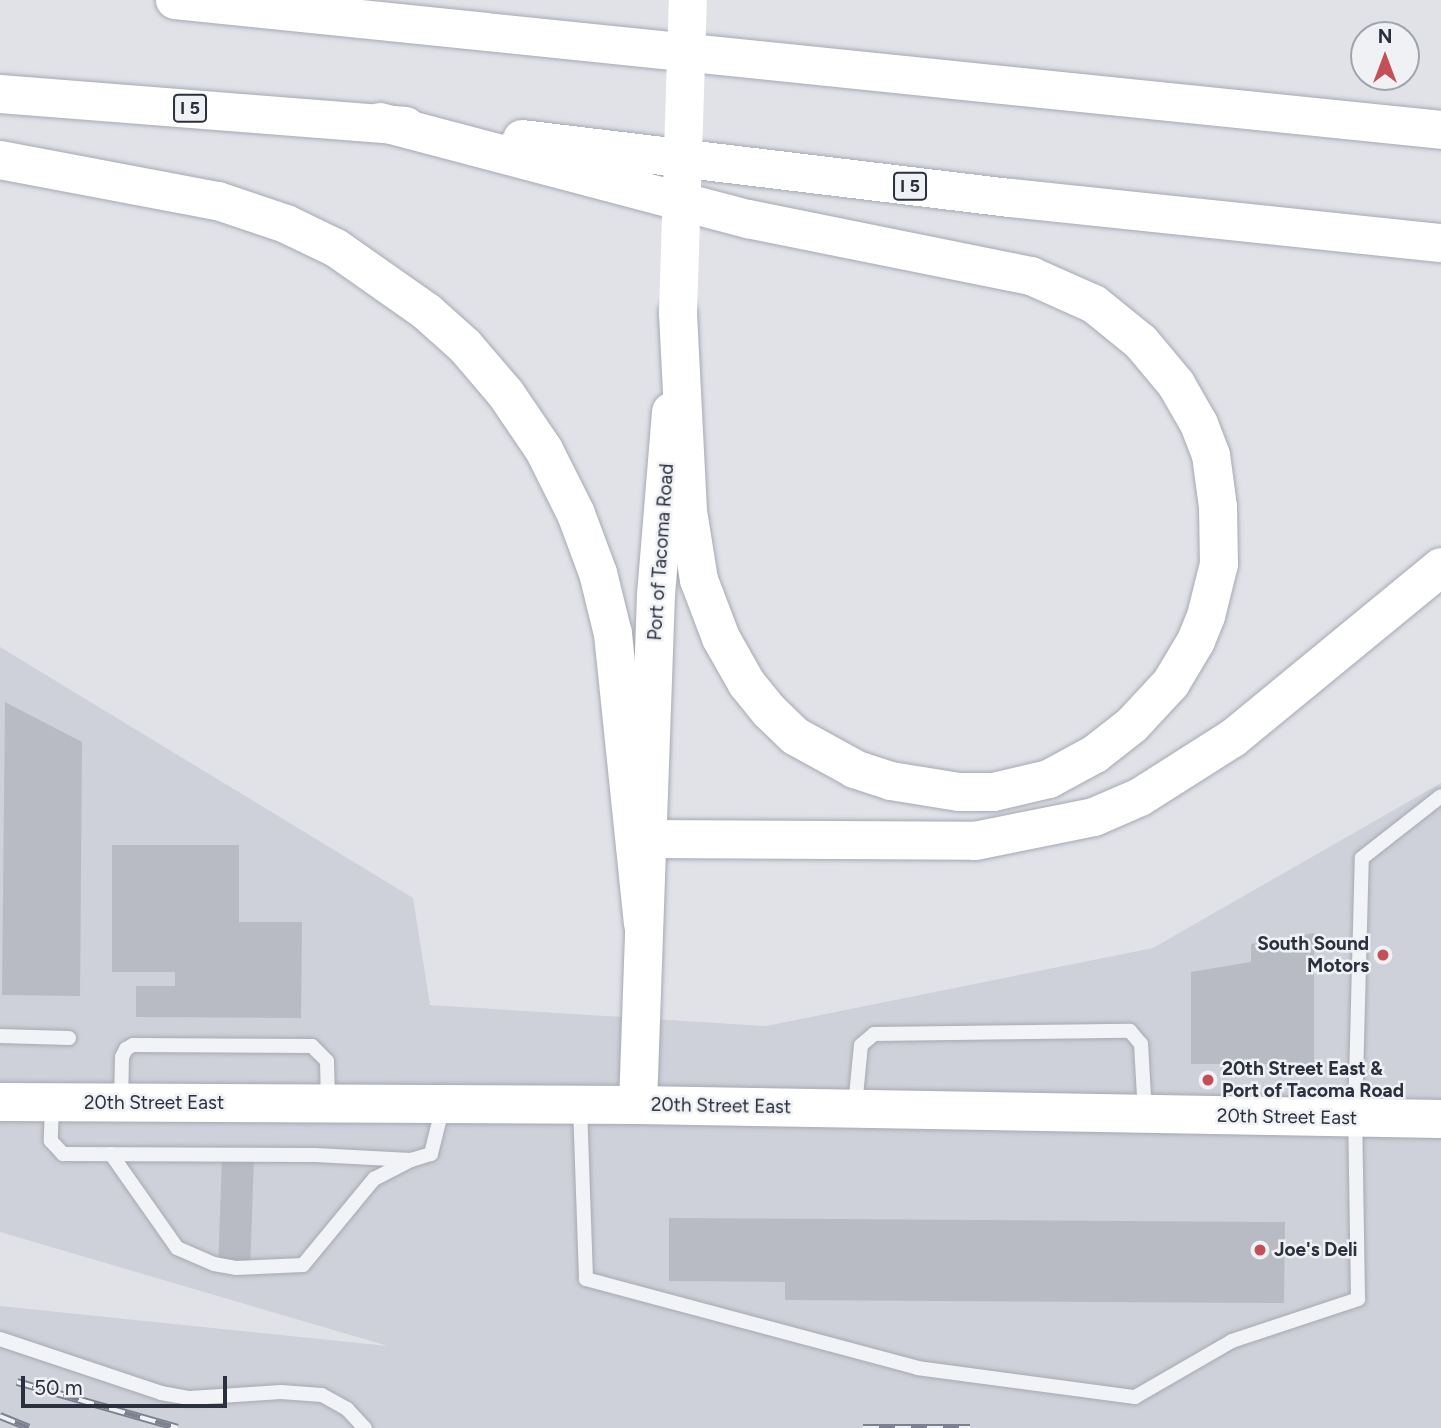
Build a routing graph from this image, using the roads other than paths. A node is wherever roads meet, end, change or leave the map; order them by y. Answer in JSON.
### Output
{"nodes":[{"id":1,"x":175,"y":0,"type":"edge"},
{"id":2,"x":688,"y":0,"type":"edge"},
{"id":3,"x":0,"y":94,"type":"edge"},
{"id":4,"x":380,"y":122,"type":"junction"},
{"id":5,"x":1441,"y":130,"type":"edge"},
{"id":6,"x":0,"y":160,"type":"edge"},
{"id":7,"x":1441,"y":243,"type":"edge"},
{"id":8,"x":678,"y":313,"type":"junction"},
{"id":9,"x":1441,"y":568,"type":"edge"},
{"id":10,"x":1441,"y":796,"type":"edge"},
{"id":11,"x":647,"y":839,"type":"junction"},
{"id":12,"x":643,"y":923,"type":"junction"},
{"id":13,"x":0,"y":1036,"type":"edge"},
{"id":14,"x":69,"y":1038,"type":"dead end"},
{"id":15,"x":0,"y":1102,"type":"edge"},
{"id":16,"x":52,"y":1102,"type":"junction"},
{"id":17,"x":121,"y":1103,"type":"junction"},
{"id":18,"x":328,"y":1103,"type":"junction"},
{"id":19,"x":443,"y":1104,"type":"junction"},
{"id":20,"x":580,"y":1105,"type":"junction"},
{"id":21,"x":638,"y":1105,"type":"junction"},
{"id":22,"x":855,"y":1109,"type":"junction"},
{"id":23,"x":1145,"y":1114,"type":"junction"},
{"id":24,"x":1355,"y":1118,"type":"junction"},
{"id":25,"x":1441,"y":1119,"type":"edge"},
{"id":26,"x":111,"y":1154,"type":"junction"},
{"id":27,"x":411,"y":1160,"type":"junction"},
{"id":28,"x":0,"y":1339,"type":"edge"},
{"id":29,"x":365,"y":1428,"type":"edge"}],
"edges":[{"from":1,"to":5,"type":"main road"},
{"from":2,"to":8,"type":"main road","name":"Port of Tacoma Road","bridge":true},
{"from":3,"to":4,"type":"main road","number":"I 5"},
{"from":4,"to":7,"type":"main road","number":"I 5"},
{"from":4,"to":8,"type":"main road"},
{"from":6,"to":12,"type":"main road"},
{"from":8,"to":11,"type":"main road","name":"Port of Tacoma Road"},
{"from":9,"to":11,"type":"main road"},
{"from":10,"to":24,"type":"lane"},
{"from":11,"to":12,"type":"main road","name":"Port of Tacoma Road"},
{"from":12,"to":21,"type":"main road","name":"Port of Tacoma Road"},
{"from":13,"to":14,"type":"lane"},
{"from":15,"to":16,"type":"main road","name":"20th Street East"},
{"from":16,"to":17,"type":"main road","name":"20th Street East"},
{"from":16,"to":26,"type":"lane"},
{"from":17,"to":18,"type":"main road","name":"20th Street East"},
{"from":17,"to":18,"type":"lane"},
{"from":18,"to":19,"type":"main road","name":"20th Street East"},
{"from":19,"to":20,"type":"main road","name":"20th Street East"},
{"from":19,"to":27,"type":"lane"},
{"from":20,"to":21,"type":"main road","name":"20th Street East"},
{"from":20,"to":24,"type":"lane"},
{"from":21,"to":22,"type":"main road","name":"20th Street East"},
{"from":22,"to":23,"type":"main road","name":"20th Street East"},
{"from":22,"to":23,"type":"lane"},
{"from":23,"to":24,"type":"main road","name":"20th Street East"},
{"from":24,"to":25,"type":"main road","name":"20th Street East"},
{"from":26,"to":27,"type":"lane"},
{"from":26,"to":27,"type":"lane"},
{"from":28,"to":29,"type":"lane"}]}
